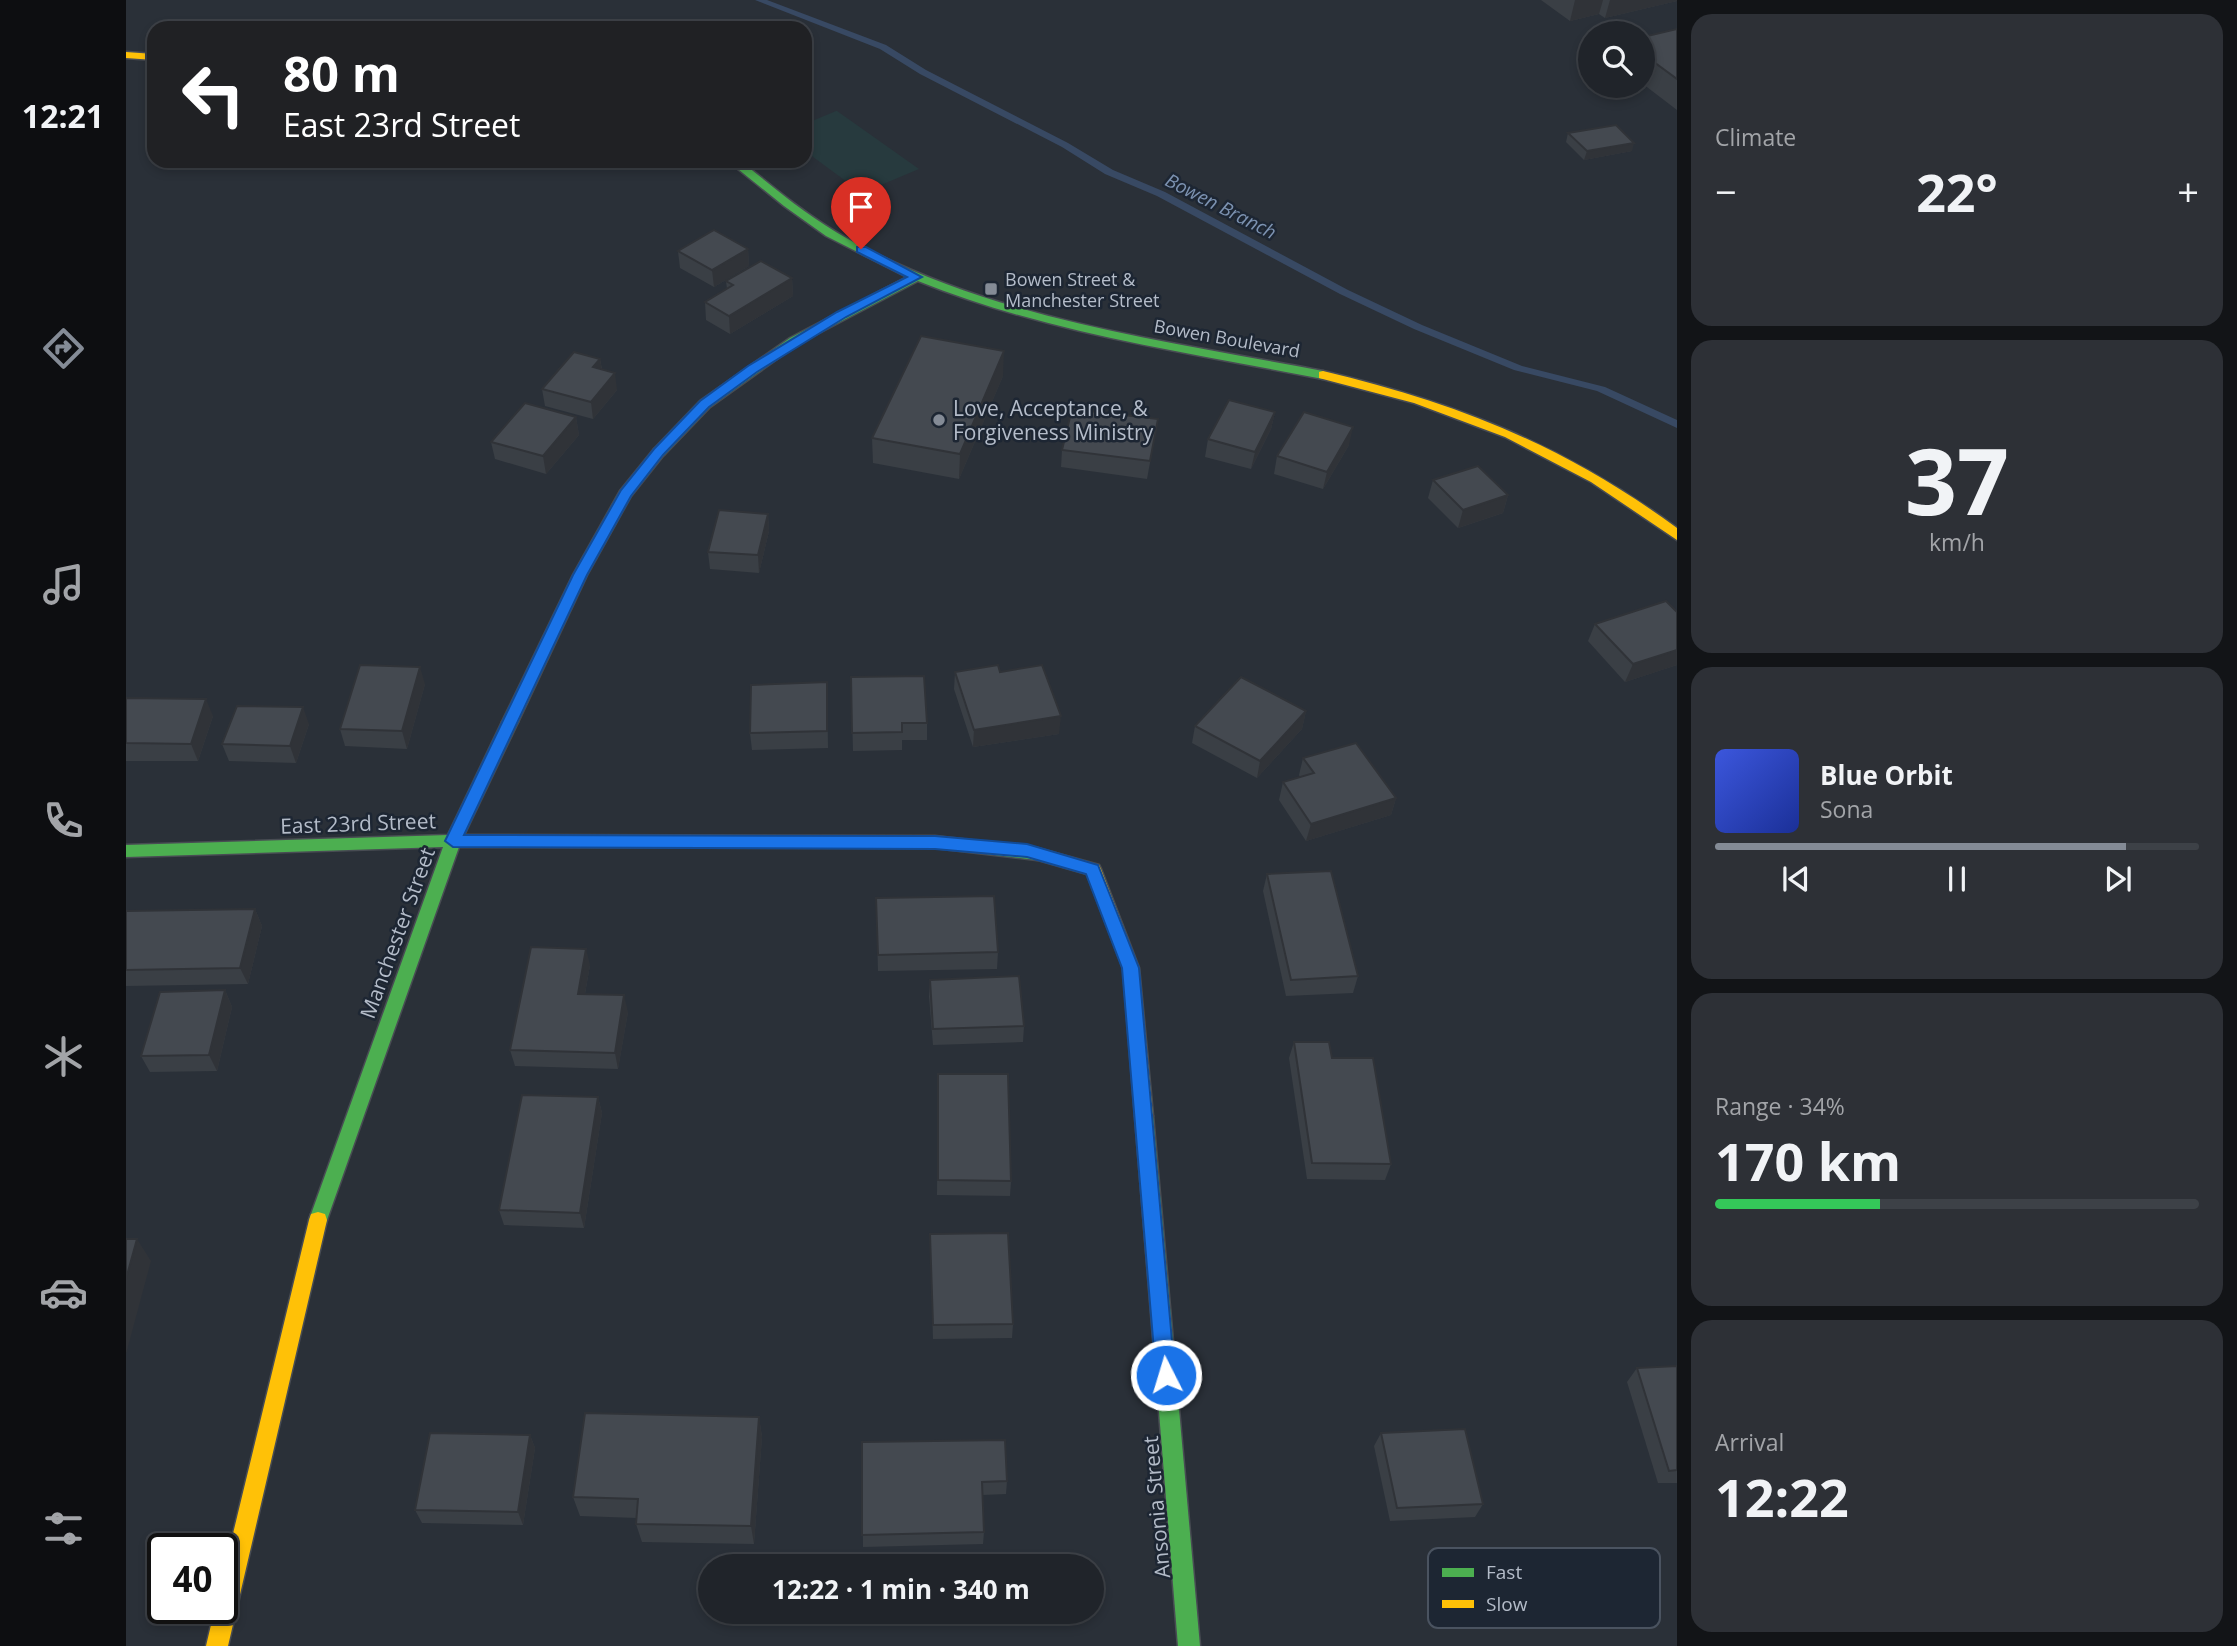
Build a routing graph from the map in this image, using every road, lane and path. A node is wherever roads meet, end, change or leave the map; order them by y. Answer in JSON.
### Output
{"nodes":[{"id":1,"x":126,"y":55,"type":"edge"},
{"id":2,"x":147,"y":56,"type":"edge"},
{"id":3,"x":743,"y":168,"type":"edge"},
{"id":4,"x":916,"y":277,"type":"junction"},
{"id":5,"x":1677,"y":535,"type":"edge"},
{"id":6,"x":453,"y":841,"type":"junction"},
{"id":7,"x":126,"y":851,"type":"edge"},
{"id":8,"x":1093,"y":869,"type":"joint"},
{"id":9,"x":217,"y":1646,"type":"edge"},
{"id":10,"x":1189,"y":1646,"type":"edge"}],
"edges":[{"from":1,"to":2,"type":"street"},
{"from":3,"to":4,"type":"street","name":"Bowen Boulevard"},
{"from":4,"to":5,"type":"street","name":"Bowen Boulevard"},
{"from":4,"to":6,"type":"street","name":"Manchester Street"},
{"from":6,"to":7,"type":"street","name":"East 23rd Street"},
{"from":6,"to":8,"type":"street","name":"East 23rd Street"},
{"from":6,"to":9,"type":"street","name":"Manchester Street"},
{"from":8,"to":10,"type":"street","name":"Ansonia Street"}]}
